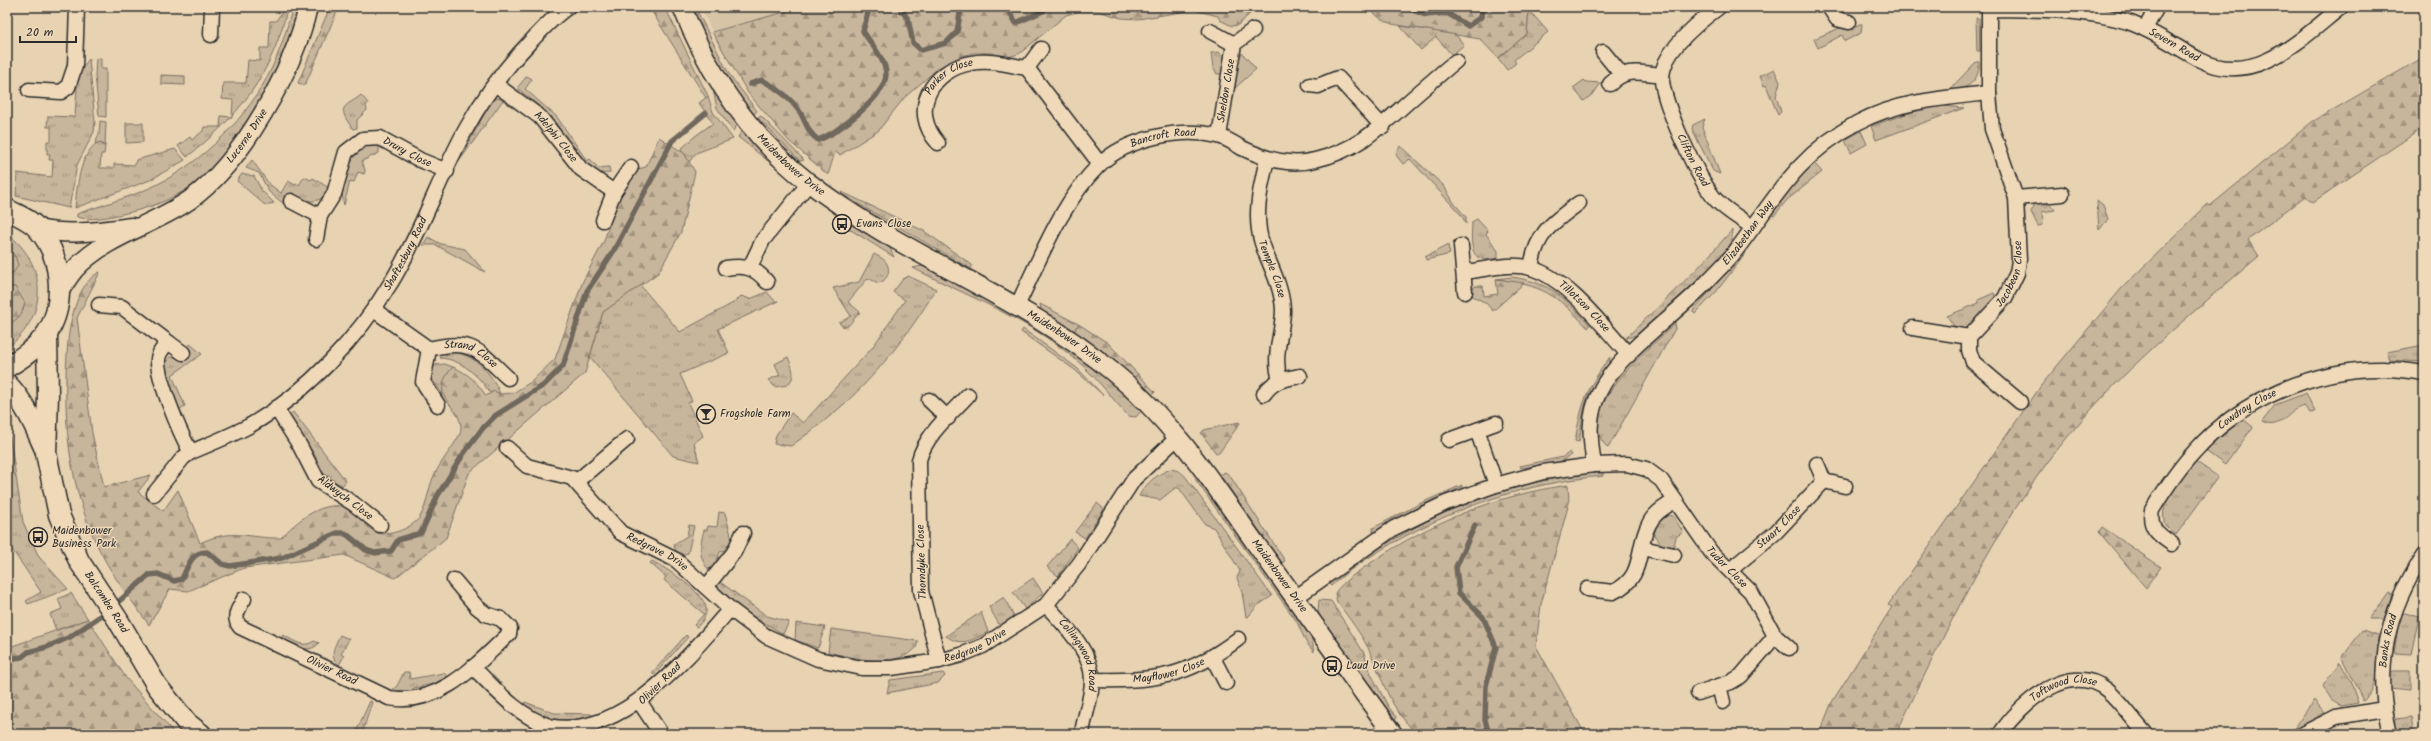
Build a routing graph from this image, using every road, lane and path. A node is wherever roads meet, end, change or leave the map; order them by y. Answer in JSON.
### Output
{"nodes":[{"id":1,"x":77,"y":7,"type":"edge"},
{"id":2,"x":212,"y":7,"type":"edge"},
{"id":3,"x":308,"y":7,"type":"edge"},
{"id":4,"x":682,"y":7,"type":"edge"},
{"id":5,"x":1719,"y":7,"type":"edge"},
{"id":6,"x":1829,"y":7,"type":"edge"},
{"id":7,"x":2157,"y":7,"type":"edge"},
{"id":8,"x":2341,"y":7,"type":"edge"},
{"id":9,"x":565,"y":8,"type":"edge"},
{"id":10,"x":1989,"y":8,"type":"edge"},
{"id":11,"x":1849,"y":22,"type":"dead end"},
{"id":12,"x":2146,"y":29,"type":"junction"},
{"id":13,"x":1253,"y":30,"type":"dead end"},
{"id":14,"x":1210,"y":31,"type":"dead end"},
{"id":15,"x":211,"y":35,"type":"dead end"},
{"id":16,"x":1234,"y":44,"type":"junction"},
{"id":17,"x":1041,"y":49,"type":"dead end"},
{"id":18,"x":1603,"y":52,"type":"dead end"},
{"id":19,"x":1456,"y":61,"type":"dead end"},
{"id":20,"x":1027,"y":68,"type":"junction"},
{"id":21,"x":1621,"y":74,"type":"junction"},
{"id":22,"x":1662,"y":75,"type":"junction"},
{"id":23,"x":495,"y":84,"type":"junction"},
{"id":24,"x":1610,"y":84,"type":"dead end"},
{"id":25,"x":1310,"y":85,"type":"dead end"},
{"id":26,"x":29,"y":90,"type":"dead end"},
{"id":27,"x":1989,"y":93,"type":"junction"},
{"id":28,"x":1382,"y":127,"type":"junction"},
{"id":29,"x":1219,"y":136,"type":"junction"},
{"id":30,"x":938,"y":143,"type":"dead end"},
{"id":31,"x":1267,"y":159,"type":"junction"},
{"id":32,"x":1100,"y":164,"type":"junction"},
{"id":33,"x":631,"y":167,"type":"dead end"},
{"id":34,"x":447,"y":171,"type":"junction"},
{"id":35,"x":809,"y":183,"type":"junction"},
{"id":36,"x":614,"y":192,"type":"junction"},
{"id":37,"x":2062,"y":194,"type":"dead end"},
{"id":38,"x":2016,"y":198,"type":"junction"},
{"id":39,"x":291,"y":201,"type":"dead end"},
{"id":40,"x":1579,"y":203,"type":"dead end"},
{"id":41,"x":7,"y":210,"type":"edge"},
{"id":42,"x":320,"y":216,"type":"junction"},
{"id":43,"x":603,"y":220,"type":"dead end"},
{"id":44,"x":139,"y":226,"type":"junction"},
{"id":45,"x":1753,"y":227,"type":"junction"},
{"id":46,"x":38,"y":228,"type":"junction"},
{"id":47,"x":316,"y":239,"type":"dead end"},
{"id":48,"x":1461,"y":246,"type":"dead end"},
{"id":49,"x":750,"y":267,"type":"junction"},
{"id":50,"x":726,"y":268,"type":"dead end"},
{"id":51,"x":1531,"y":268,"type":"junction"},
{"id":52,"x":1464,"y":272,"type":"junction"},
{"id":53,"x":767,"y":282,"type":"dead end"},
{"id":54,"x":59,"y":292,"type":"junction"},
{"id":55,"x":1465,"y":292,"type":"dead end"},
{"id":56,"x":99,"y":305,"type":"dead end"},
{"id":57,"x":1017,"y":306,"type":"junction"},
{"id":58,"x":374,"y":310,"type":"junction"},
{"id":59,"x":1913,"y":328,"type":"dead end"},
{"id":60,"x":47,"y":334,"type":"junction"},
{"id":61,"x":1969,"y":337,"type":"junction"},
{"id":62,"x":168,"y":342,"type":"junction"},
{"id":63,"x":429,"y":349,"type":"junction"},
{"id":64,"x":183,"y":352,"type":"dead end"},
{"id":65,"x":1629,"y":355,"type":"junction"},
{"id":66,"x":7,"y":367,"type":"edge"},
{"id":67,"x":2424,"y":372,"type":"edge"},
{"id":68,"x":1300,"y":376,"type":"dead end"},
{"id":69,"x":508,"y":378,"type":"dead end"},
{"id":70,"x":1280,"y":379,"type":"junction"},
{"id":71,"x":7,"y":384,"type":"edge"},
{"id":72,"x":1264,"y":394,"type":"dead end"},
{"id":73,"x":968,"y":395,"type":"dead end"},
{"id":74,"x":929,"y":400,"type":"dead end"},
{"id":75,"x":2020,"y":402,"type":"dead end"},
{"id":76,"x":438,"y":405,"type":"dead end"},
{"id":77,"x":276,"y":408,"type":"junction"},
{"id":78,"x":948,"y":418,"type":"junction"},
{"id":79,"x":1496,"y":424,"type":"dead end"},
{"id":80,"x":1477,"y":430,"type":"junction"},
{"id":81,"x":1178,"y":437,"type":"junction"},
{"id":82,"x":627,"y":439,"type":"dead end"},
{"id":83,"x":1449,"y":440,"type":"dead end"},
{"id":84,"x":507,"y":448,"type":"dead end"},
{"id":85,"x":191,"y":452,"type":"junction"},
{"id":86,"x":46,"y":453,"type":"junction"},
{"id":87,"x":1817,"y":464,"type":"dead end"},
{"id":88,"x":1594,"y":465,"type":"junction"},
{"id":89,"x":577,"y":481,"type":"junction"},
{"id":90,"x":1824,"y":481,"type":"junction"},
{"id":91,"x":1496,"y":485,"type":"junction"},
{"id":92,"x":1845,"y":486,"type":"dead end"},
{"id":93,"x":154,"y":494,"type":"dead end"},
{"id":94,"x":1674,"y":501,"type":"junction"},
{"id":95,"x":380,"y":526,"type":"dead end"},
{"id":96,"x":743,"y":532,"type":"dead end"},
{"id":97,"x":2172,"y":544,"type":"dead end"},
{"id":98,"x":1642,"y":548,"type":"junction"},
{"id":99,"x":2424,"y":555,"type":"edge"},
{"id":100,"x":1674,"y":556,"type":"dead end"},
{"id":101,"x":1730,"y":570,"type":"junction"},
{"id":102,"x":454,"y":580,"type":"dead end"},
{"id":103,"x":707,"y":586,"type":"junction"},
{"id":104,"x":1587,"y":589,"type":"dead end"},
{"id":105,"x":1295,"y":598,"type":"junction"},
{"id":106,"x":244,"y":599,"type":"dead end"},
{"id":107,"x":1046,"y":606,"type":"junction"},
{"id":108,"x":730,"y":609,"type":"junction"},
{"id":109,"x":1775,"y":636,"type":"junction"},
{"id":110,"x":1238,"y":640,"type":"dead end"},
{"id":111,"x":1789,"y":648,"type":"dead end"},
{"id":112,"x":1213,"y":658,"type":"junction"},
{"id":113,"x":939,"y":661,"type":"junction"},
{"id":114,"x":473,"y":667,"type":"junction"},
{"id":115,"x":1092,"y":680,"type":"junction"},
{"id":116,"x":1226,"y":683,"type":"dead end"},
{"id":117,"x":1719,"y":686,"type":"junction"},
{"id":118,"x":1698,"y":693,"type":"dead end"},
{"id":119,"x":1723,"y":702,"type":"dead end"},
{"id":120,"x":641,"y":704,"type":"junction"},
{"id":121,"x":2384,"y":709,"type":"junction"},
{"id":122,"x":201,"y":734,"type":"edge"},
{"id":123,"x":662,"y":734,"type":"edge"},
{"id":124,"x":1082,"y":734,"type":"edge"},
{"id":125,"x":1393,"y":734,"type":"edge"},
{"id":126,"x":2000,"y":734,"type":"edge"},
{"id":127,"x":2146,"y":734,"type":"edge"},
{"id":128,"x":2302,"y":734,"type":"edge"},
{"id":129,"x":2390,"y":734,"type":"edge"}],
"edges":[{"from":1,"to":26,"type":"street"},
{"from":2,"to":15,"type":"street"},
{"from":3,"to":44,"type":"street","name":"Lucerne Drive"},
{"from":4,"to":35,"type":"street","name":"Maidenbower Drive"},
{"from":5,"to":22,"type":"street"},
{"from":6,"to":11,"type":"street"},
{"from":7,"to":12,"type":"street"},
{"from":8,"to":12,"type":"street","name":"Severn Road"},
{"from":9,"to":23,"type":"street","name":"Shaftesbury Road"},
{"from":10,"to":12,"type":"street","name":"Severn Road"},
{"from":10,"to":27,"type":"street","name":"Jacobean Close"},
{"from":13,"to":16,"type":"street","name":"Sheldon Close"},
{"from":14,"to":16,"type":"street","name":"Sheldon Close"},
{"from":16,"to":29,"type":"street","name":"Sheldon Close"},
{"from":17,"to":20,"type":"street"},
{"from":18,"to":21,"type":"street"},
{"from":19,"to":28,"type":"street","name":"Bancroft Road"},
{"from":20,"to":30,"type":"street","name":"Parker Close"},
{"from":20,"to":32,"type":"street"},
{"from":21,"to":22,"type":"street"},
{"from":21,"to":24,"type":"street"},
{"from":22,"to":45,"type":"street","name":"Clifton Road"},
{"from":23,"to":34,"type":"street","name":"Shaftesbury Road"},
{"from":23,"to":36,"type":"street","name":"Adelphi Close"},
{"from":25,"to":28,"type":"street"},
{"from":27,"to":38,"type":"street","name":"Jacobean Close"},
{"from":27,"to":45,"type":"street","name":"Elizabethan Way"},
{"from":28,"to":31,"type":"street","name":"Bancroft Road"},
{"from":29,"to":31,"type":"street","name":"Bancroft Road"},
{"from":29,"to":32,"type":"street","name":"Bancroft Road"},
{"from":31,"to":70,"type":"street","name":"Temple Close"},
{"from":32,"to":57,"type":"street","name":"Bancroft Road"},
{"from":33,"to":36,"type":"street"},
{"from":34,"to":42,"type":"street","name":"Drury Close"},
{"from":34,"to":58,"type":"street","name":"Shaftesbury Road"},
{"from":35,"to":49,"type":"street"},
{"from":35,"to":57,"type":"street","name":"Maidenbower Drive"},
{"from":36,"to":43,"type":"street"},
{"from":37,"to":38,"type":"street"},
{"from":38,"to":61,"type":"street","name":"Jacobean Close"},
{"from":39,"to":42,"type":"street"},
{"from":40,"to":51,"type":"street"},
{"from":41,"to":46,"type":"main road"},
{"from":42,"to":47,"type":"street","name":"Drury Close"},
{"from":44,"to":46,"type":"street","name":"Lucerne Drive"},
{"from":44,"to":54,"type":"street","name":"Lucerne Drive"},
{"from":45,"to":65,"type":"street","name":"Elizabethan Way"},
{"from":46,"to":54,"type":"main road"},
{"from":48,"to":52,"type":"street"},
{"from":49,"to":50,"type":"street"},
{"from":49,"to":53,"type":"street"},
{"from":51,"to":52,"type":"street"},
{"from":51,"to":65,"type":"street","name":"Tillotson Close"},
{"from":52,"to":55,"type":"street"},
{"from":54,"to":60,"type":"main road"},
{"from":56,"to":62,"type":"street"},
{"from":57,"to":81,"type":"street","name":"Maidenbower Drive"},
{"from":58,"to":63,"type":"street","name":"Strand Close"},
{"from":58,"to":77,"type":"street","name":"Shaftesbury Road"},
{"from":59,"to":61,"type":"street"},
{"from":60,"to":66,"type":"main road"},
{"from":60,"to":86,"type":"main road","name":"Balcombe Road"},
{"from":61,"to":75,"type":"street"},
{"from":62,"to":64,"type":"street"},
{"from":62,"to":85,"type":"street"},
{"from":63,"to":69,"type":"street","name":"Strand Close"},
{"from":63,"to":76,"type":"street","name":"Strand Close"},
{"from":65,"to":88,"type":"street","name":"Elizabethan Way"},
{"from":67,"to":97,"type":"street","name":"Cowdray Close"},
{"from":68,"to":70,"type":"street"},
{"from":70,"to":72,"type":"street"},
{"from":71,"to":86,"type":"main road","name":"Balcombe Road"},
{"from":73,"to":78,"type":"street"},
{"from":74,"to":78,"type":"street"},
{"from":77,"to":85,"type":"street","name":"Shaftesbury Road"},
{"from":77,"to":95,"type":"street","name":"Aldwych Close"},
{"from":78,"to":113,"type":"street","name":"Thorndyke Close"},
{"from":79,"to":80,"type":"street"},
{"from":80,"to":83,"type":"street"},
{"from":80,"to":91,"type":"street"},
{"from":81,"to":105,"type":"street","name":"Maidenbower Drive"},
{"from":81,"to":107,"type":"street","name":"Redgrave Drive"},
{"from":82,"to":89,"type":"street"},
{"from":84,"to":89,"type":"street","name":"Redgrave Drive"},
{"from":85,"to":93,"type":"street","name":"Shaftesbury Road"},
{"from":86,"to":122,"type":"main road","name":"Balcombe Road"},
{"from":87,"to":90,"type":"street"},
{"from":88,"to":91,"type":"street"},
{"from":88,"to":94,"type":"street","name":"Tudor Close"},
{"from":89,"to":103,"type":"street","name":"Redgrave Drive"},
{"from":90,"to":92,"type":"street"},
{"from":90,"to":101,"type":"street","name":"Stuart Close"},
{"from":91,"to":105,"type":"street"},
{"from":94,"to":98,"type":"street"},
{"from":94,"to":101,"type":"street","name":"Tudor Close"},
{"from":96,"to":103,"type":"street"},
{"from":98,"to":100,"type":"street"},
{"from":98,"to":104,"type":"street"},
{"from":99,"to":121,"type":"street","name":"Banks Road"},
{"from":101,"to":109,"type":"street","name":"Tudor Close"},
{"from":102,"to":114,"type":"street","name":"Olivier Road"},
{"from":103,"to":108,"type":"street","name":"Redgrave Drive"},
{"from":105,"to":125,"type":"street","name":"Maidenbower Drive"},
{"from":106,"to":114,"type":"street","name":"Olivier Road"},
{"from":107,"to":113,"type":"street","name":"Redgrave Drive"},
{"from":107,"to":115,"type":"street","name":"Collingwood Road"},
{"from":108,"to":113,"type":"street","name":"Redgrave Drive"},
{"from":108,"to":120,"type":"street","name":"Olivier Road"},
{"from":109,"to":111,"type":"street","name":"Tudor Close"},
{"from":109,"to":117,"type":"street"},
{"from":110,"to":112,"type":"street","name":"Mayflower Close"},
{"from":112,"to":115,"type":"street","name":"Mayflower Close"},
{"from":112,"to":116,"type":"street"},
{"from":114,"to":120,"type":"street","name":"Olivier Road"},
{"from":115,"to":124,"type":"street","name":"Collingwood Road"},
{"from":117,"to":118,"type":"street"},
{"from":117,"to":119,"type":"street"},
{"from":120,"to":123,"type":"street"},
{"from":121,"to":128,"type":"street"},
{"from":121,"to":129,"type":"street","name":"Banks Road"},
{"from":126,"to":127,"type":"street","name":"Toftwood Close"}]}
